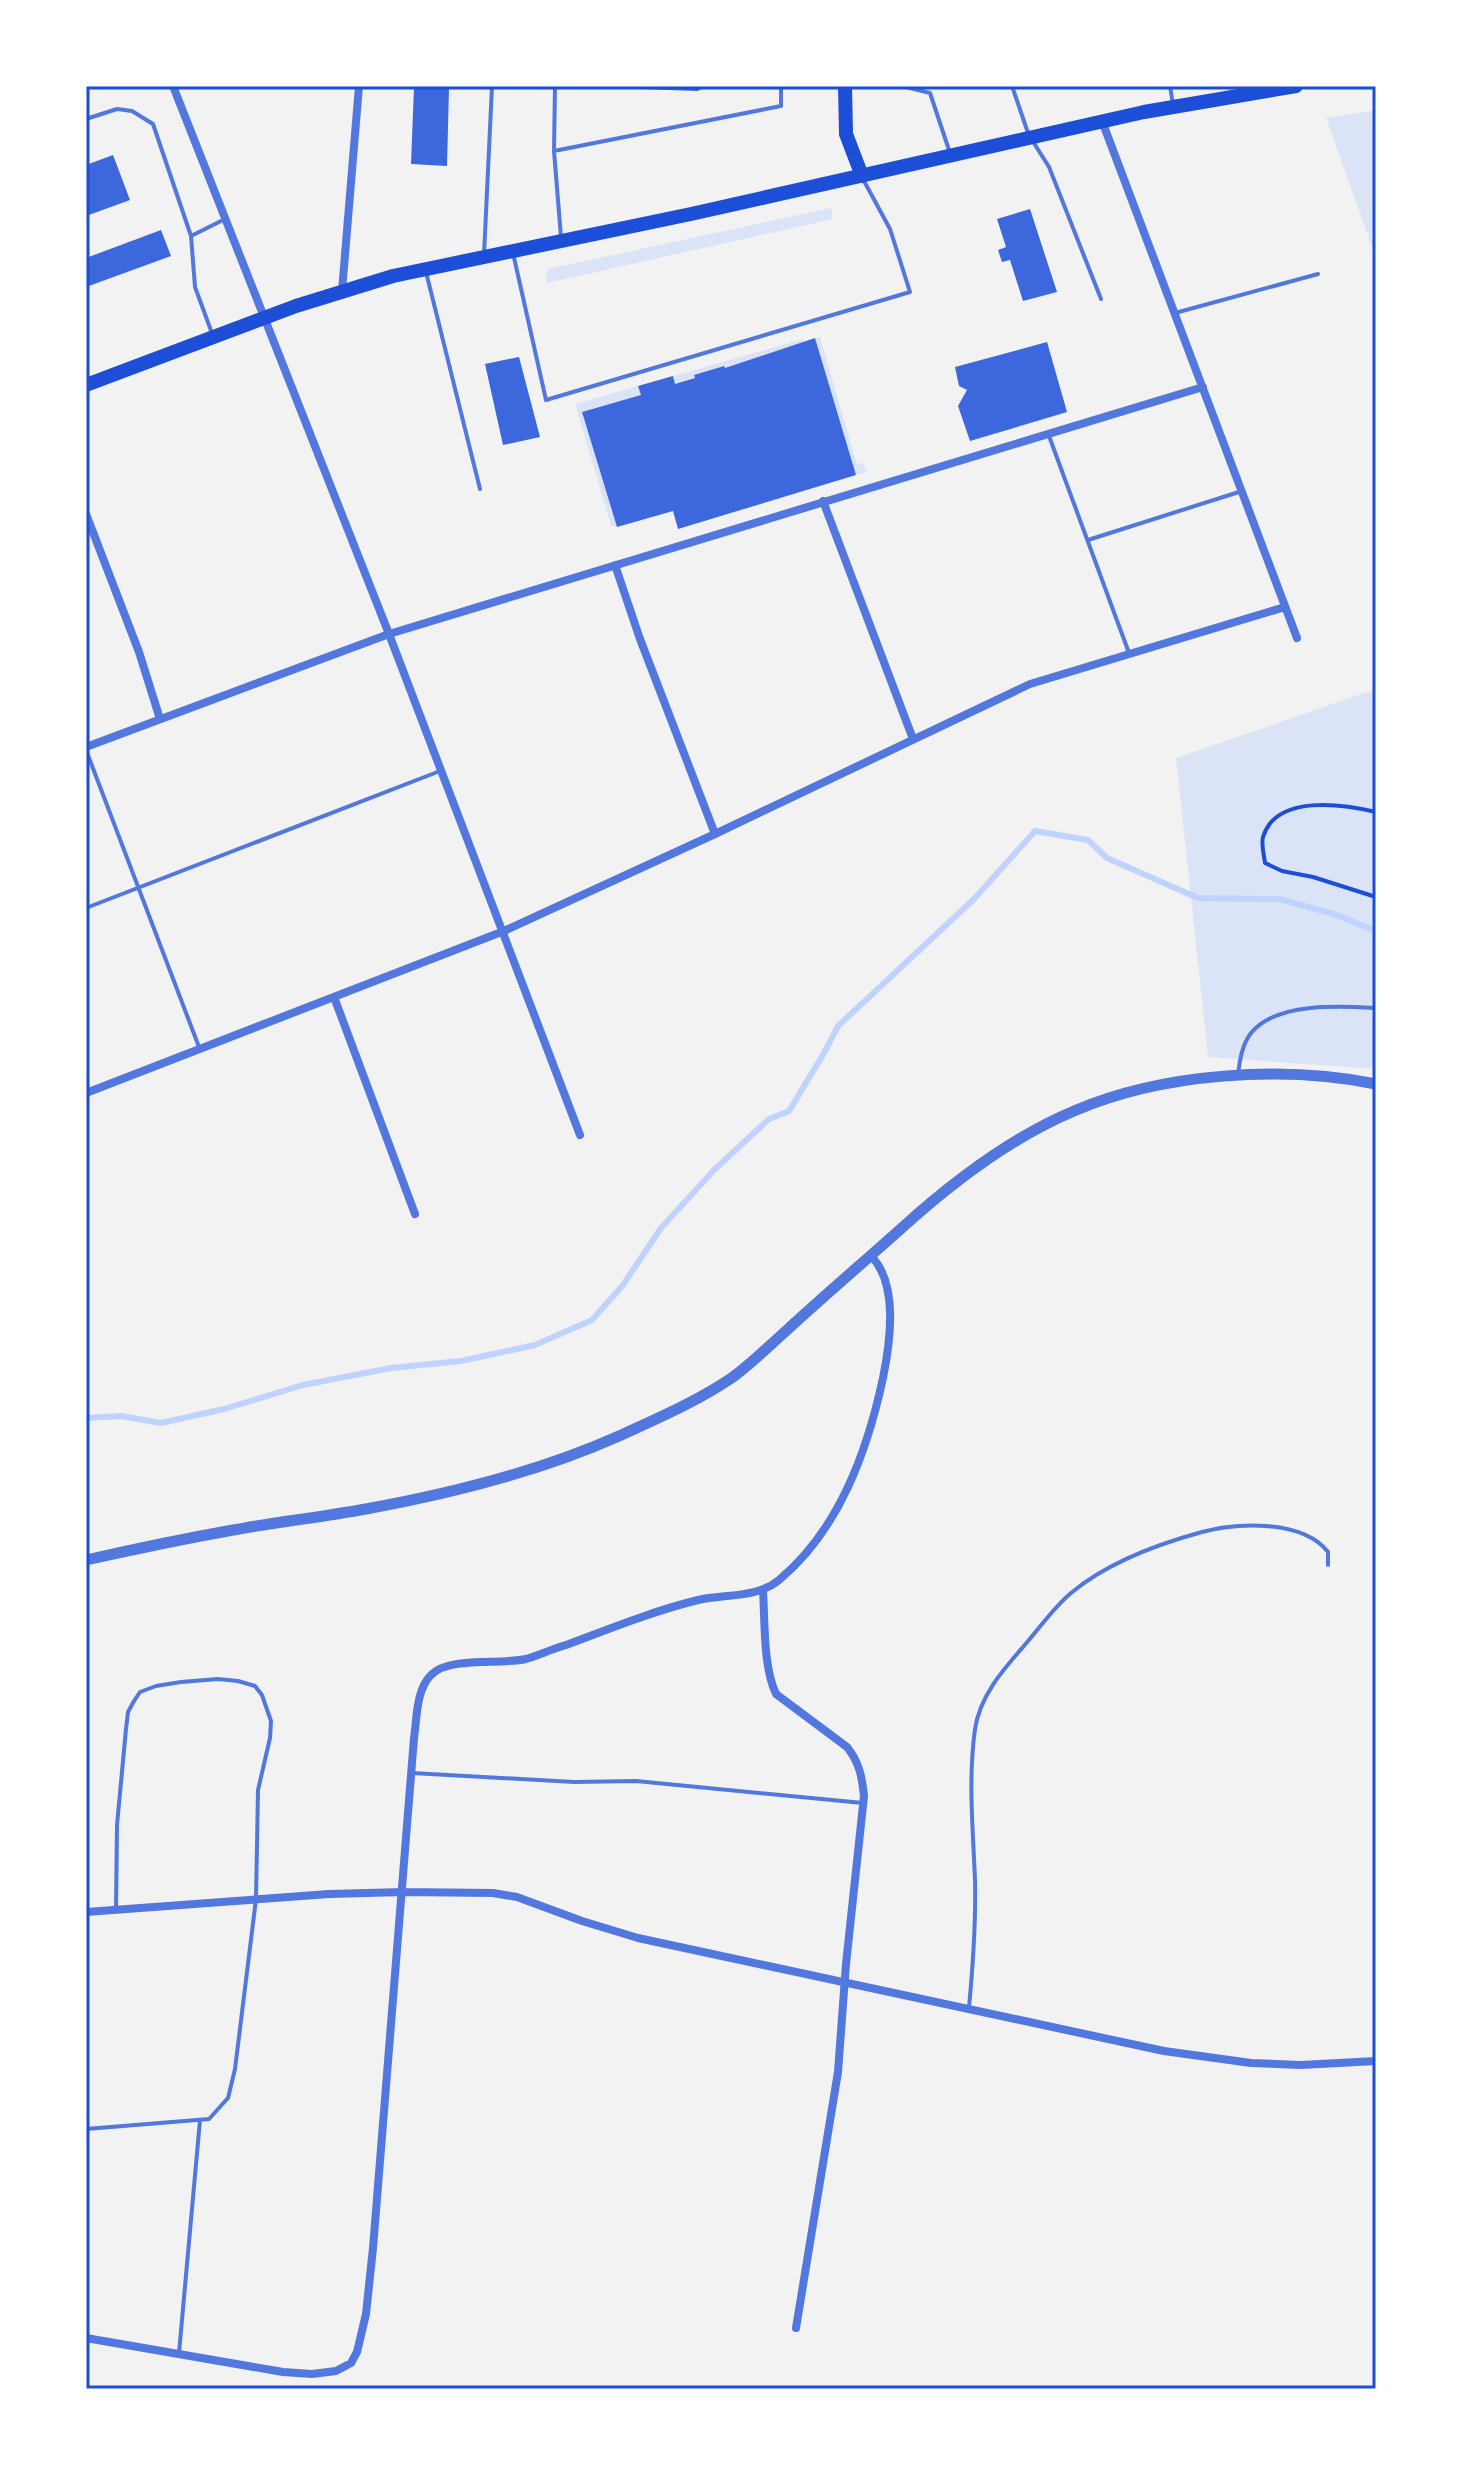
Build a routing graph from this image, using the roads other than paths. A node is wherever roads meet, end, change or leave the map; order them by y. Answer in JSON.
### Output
{"nodes":[{"id":1,"x":173,"y":86,"type":"edge"},
{"id":2,"x":359,"y":86,"type":"edge"},
{"id":3,"x":492,"y":86,"type":"edge"},
{"id":4,"x":555,"y":86,"type":"edge"},
{"id":5,"x":781,"y":86,"type":"edge"},
{"id":6,"x":845,"y":86,"type":"edge"},
{"id":7,"x":902,"y":86,"type":"edge"},
{"id":8,"x":1012,"y":86,"type":"edge"},
{"id":9,"x":1170,"y":86,"type":"edge"},
{"id":10,"x":1296,"y":86,"type":"edge"},
{"id":11,"x":1230,"y":92,"type":"edge"},
{"id":12,"x":1173,"y":107,"type":"junction"},
{"id":13,"x":86,"y":119,"type":"edge"},
{"id":14,"x":1102,"y":121,"type":"junction"},
{"id":15,"x":1030,"y":137,"type":"junction"},
{"id":16,"x":554,"y":151,"type":"junction"},
{"id":17,"x":951,"y":156,"type":"junction"},
{"id":18,"x":862,"y":176,"type":"junction"},
{"id":19,"x":225,"y":219,"type":"junction"},
{"id":20,"x":191,"y":236,"type":"junction"},
{"id":21,"x":562,"y":242,"type":"junction"},
{"id":22,"x":512,"y":251,"type":"junction"},
{"id":23,"x":484,"y":257,"type":"junction"},
{"id":24,"x":426,"y":269,"type":"junction"},
{"id":25,"x":1318,"y":274,"type":"dead end"},
{"id":26,"x":342,"y":291,"type":"junction"},
{"id":27,"x":1101,"y":299,"type":"dead end"},
{"id":28,"x":1175,"y":313,"type":"junction"},
{"id":29,"x":265,"y":318,"type":"junction"},
{"id":30,"x":213,"y":337,"type":"junction"},
{"id":31,"x":86,"y":385,"type":"edge"},
{"id":32,"x":1203,"y":387,"type":"junction"},
{"id":33,"x":1048,"y":434,"type":"junction"},
{"id":34,"x":480,"y":489,"type":"dead end"},
{"id":35,"x":1242,"y":491,"type":"junction"},
{"id":36,"x":823,"y":501,"type":"junction"},
{"id":37,"x":86,"y":514,"type":"edge"},
{"id":38,"x":1088,"y":540,"type":"junction"},
{"id":39,"x":615,"y":565,"type":"junction"},
{"id":40,"x":1285,"y":607,"type":"junction"},
{"id":41,"x":389,"y":634,"type":"junction"},
{"id":42,"x":1297,"y":638,"type":"dead end"},
{"id":43,"x":1129,"y":653,"type":"junction"},
{"id":44,"x":160,"y":719,"type":"junction"},
{"id":45,"x":913,"y":739,"type":"junction"},
{"id":46,"x":86,"y":749,"type":"edge"},
{"id":47,"x":442,"y":770,"type":"junction"},
{"id":48,"x":715,"y":834,"type":"junction"},
{"id":49,"x":138,"y":888,"type":"junction"},
{"id":50,"x":86,"y":908,"type":"edge"},
{"id":51,"x":504,"y":931,"type":"junction"},
{"id":52,"x":334,"y":997,"type":"junction"},
{"id":53,"x":1376,"y":1008,"type":"edge"},
{"id":54,"x":200,"y":1049,"type":"junction"},
{"id":55,"x":1238,"y":1076,"type":"junction"},
{"id":56,"x":1376,"y":1084,"type":"edge"},
{"id":57,"x":86,"y":1093,"type":"edge"},
{"id":58,"x":580,"y":1135,"type":"dead end"},
{"id":59,"x":415,"y":1214,"type":"dead end"},
{"id":60,"x":871,"y":1256,"type":"junction"},
{"id":61,"x":86,"y":1560,"type":"edge"},
{"id":62,"x":1328,"y":1565,"type":"dead end"},
{"id":63,"x":763,"y":1591,"type":"junction"},
{"id":64,"x":412,"y":1773,"type":"junction"},
{"id":65,"x":863,"y":1803,"type":"junction"},
{"id":66,"x":404,"y":1892,"type":"junction"},
{"id":67,"x":256,"y":1899,"type":"junction"},
{"id":68,"x":116,"y":1909,"type":"junction"},
{"id":69,"x":86,"y":1912,"type":"edge"},
{"id":70,"x":845,"y":1983,"type":"junction"},
{"id":71,"x":969,"y":2010,"type":"junction"},
{"id":72,"x":1376,"y":2061,"type":"edge"},
{"id":73,"x":200,"y":2120,"type":"junction"},
{"id":74,"x":86,"y":2129,"type":"edge"},
{"id":75,"x":796,"y":2328,"type":"dead end"},
{"id":76,"x":86,"y":2338,"type":"edge"},
{"id":77,"x":179,"y":2353,"type":"junction"}],
"edges":[{"from":1,"to":19,"type":"street"},
{"from":2,"to":26,"type":"street"},
{"from":3,"to":23,"type":"lane"},
{"from":4,"to":16,"type":"lane"},
{"from":5,"to":16,"type":"lane"},
{"from":6,"to":18,"type":"main road"},
{"from":7,"to":17,"type":"lane"},
{"from":8,"to":15,"type":"lane"},
{"from":9,"to":12,"type":"lane"},
{"from":10,"to":11,"type":"main road"},
{"from":11,"to":12,"type":"main road"},
{"from":12,"to":14,"type":"main road"},
{"from":13,"to":20,"type":"lane"},
{"from":14,"to":15,"type":"main road"},
{"from":14,"to":28,"type":"street"},
{"from":15,"to":17,"type":"main road"},
{"from":15,"to":27,"type":"lane"},
{"from":16,"to":21,"type":"lane"},
{"from":17,"to":18,"type":"main road"},
{"from":18,"to":21,"type":"main road"},
{"from":18,"to":22,"type":"lane"},
{"from":19,"to":20,"type":"lane"},
{"from":19,"to":29,"type":"street"},
{"from":20,"to":30,"type":"lane"},
{"from":21,"to":22,"type":"main road"},
{"from":22,"to":23,"type":"main road"},
{"from":23,"to":24,"type":"main road"},
{"from":24,"to":26,"type":"main road"},
{"from":24,"to":34,"type":"lane"},
{"from":25,"to":28,"type":"lane"},
{"from":26,"to":29,"type":"main road"},
{"from":28,"to":32,"type":"street"},
{"from":29,"to":30,"type":"main road"},
{"from":29,"to":41,"type":"street"},
{"from":30,"to":31,"type":"main road"},
{"from":32,"to":33,"type":"street"},
{"from":32,"to":35,"type":"street"},
{"from":33,"to":36,"type":"street"},
{"from":33,"to":38,"type":"lane"},
{"from":35,"to":38,"type":"lane"},
{"from":35,"to":40,"type":"street"},
{"from":36,"to":39,"type":"street"},
{"from":36,"to":45,"type":"street"},
{"from":37,"to":44,"type":"street"},
{"from":38,"to":43,"type":"lane"},
{"from":39,"to":41,"type":"street"},
{"from":39,"to":48,"type":"street"},
{"from":40,"to":42,"type":"street"},
{"from":40,"to":43,"type":"street"},
{"from":41,"to":44,"type":"street"},
{"from":41,"to":47,"type":"street"},
{"from":43,"to":45,"type":"street"},
{"from":44,"to":46,"type":"street"},
{"from":45,"to":48,"type":"street"},
{"from":46,"to":49,"type":"lane"},
{"from":47,"to":49,"type":"lane"},
{"from":47,"to":51,"type":"street"},
{"from":48,"to":51,"type":"street"},
{"from":49,"to":50,"type":"lane"},
{"from":49,"to":54,"type":"lane"},
{"from":51,"to":52,"type":"street"},
{"from":51,"to":58,"type":"street"},
{"from":52,"to":54,"type":"street"},
{"from":52,"to":59,"type":"street"},
{"from":53,"to":55,"type":"lane"},
{"from":54,"to":57,"type":"street"},
{"from":55,"to":56,"type":"street"},
{"from":55,"to":60,"type":"street"},
{"from":60,"to":61,"type":"street"},
{"from":60,"to":63,"type":"street"},
{"from":62,"to":71,"type":"lane"},
{"from":63,"to":64,"type":"street"},
{"from":63,"to":65,"type":"street"},
{"from":64,"to":65,"type":"lane"},
{"from":64,"to":66,"type":"street"},
{"from":65,"to":70,"type":"street"},
{"from":66,"to":67,"type":"street"},
{"from":66,"to":70,"type":"street"},
{"from":66,"to":77,"type":"street"},
{"from":67,"to":68,"type":"street"},
{"from":67,"to":68,"type":"lane"},
{"from":67,"to":73,"type":"lane"},
{"from":68,"to":69,"type":"street"},
{"from":70,"to":71,"type":"street"},
{"from":70,"to":75,"type":"street"},
{"from":71,"to":72,"type":"street"},
{"from":73,"to":74,"type":"lane"},
{"from":73,"to":77,"type":"lane"},
{"from":76,"to":77,"type":"street"}]}
